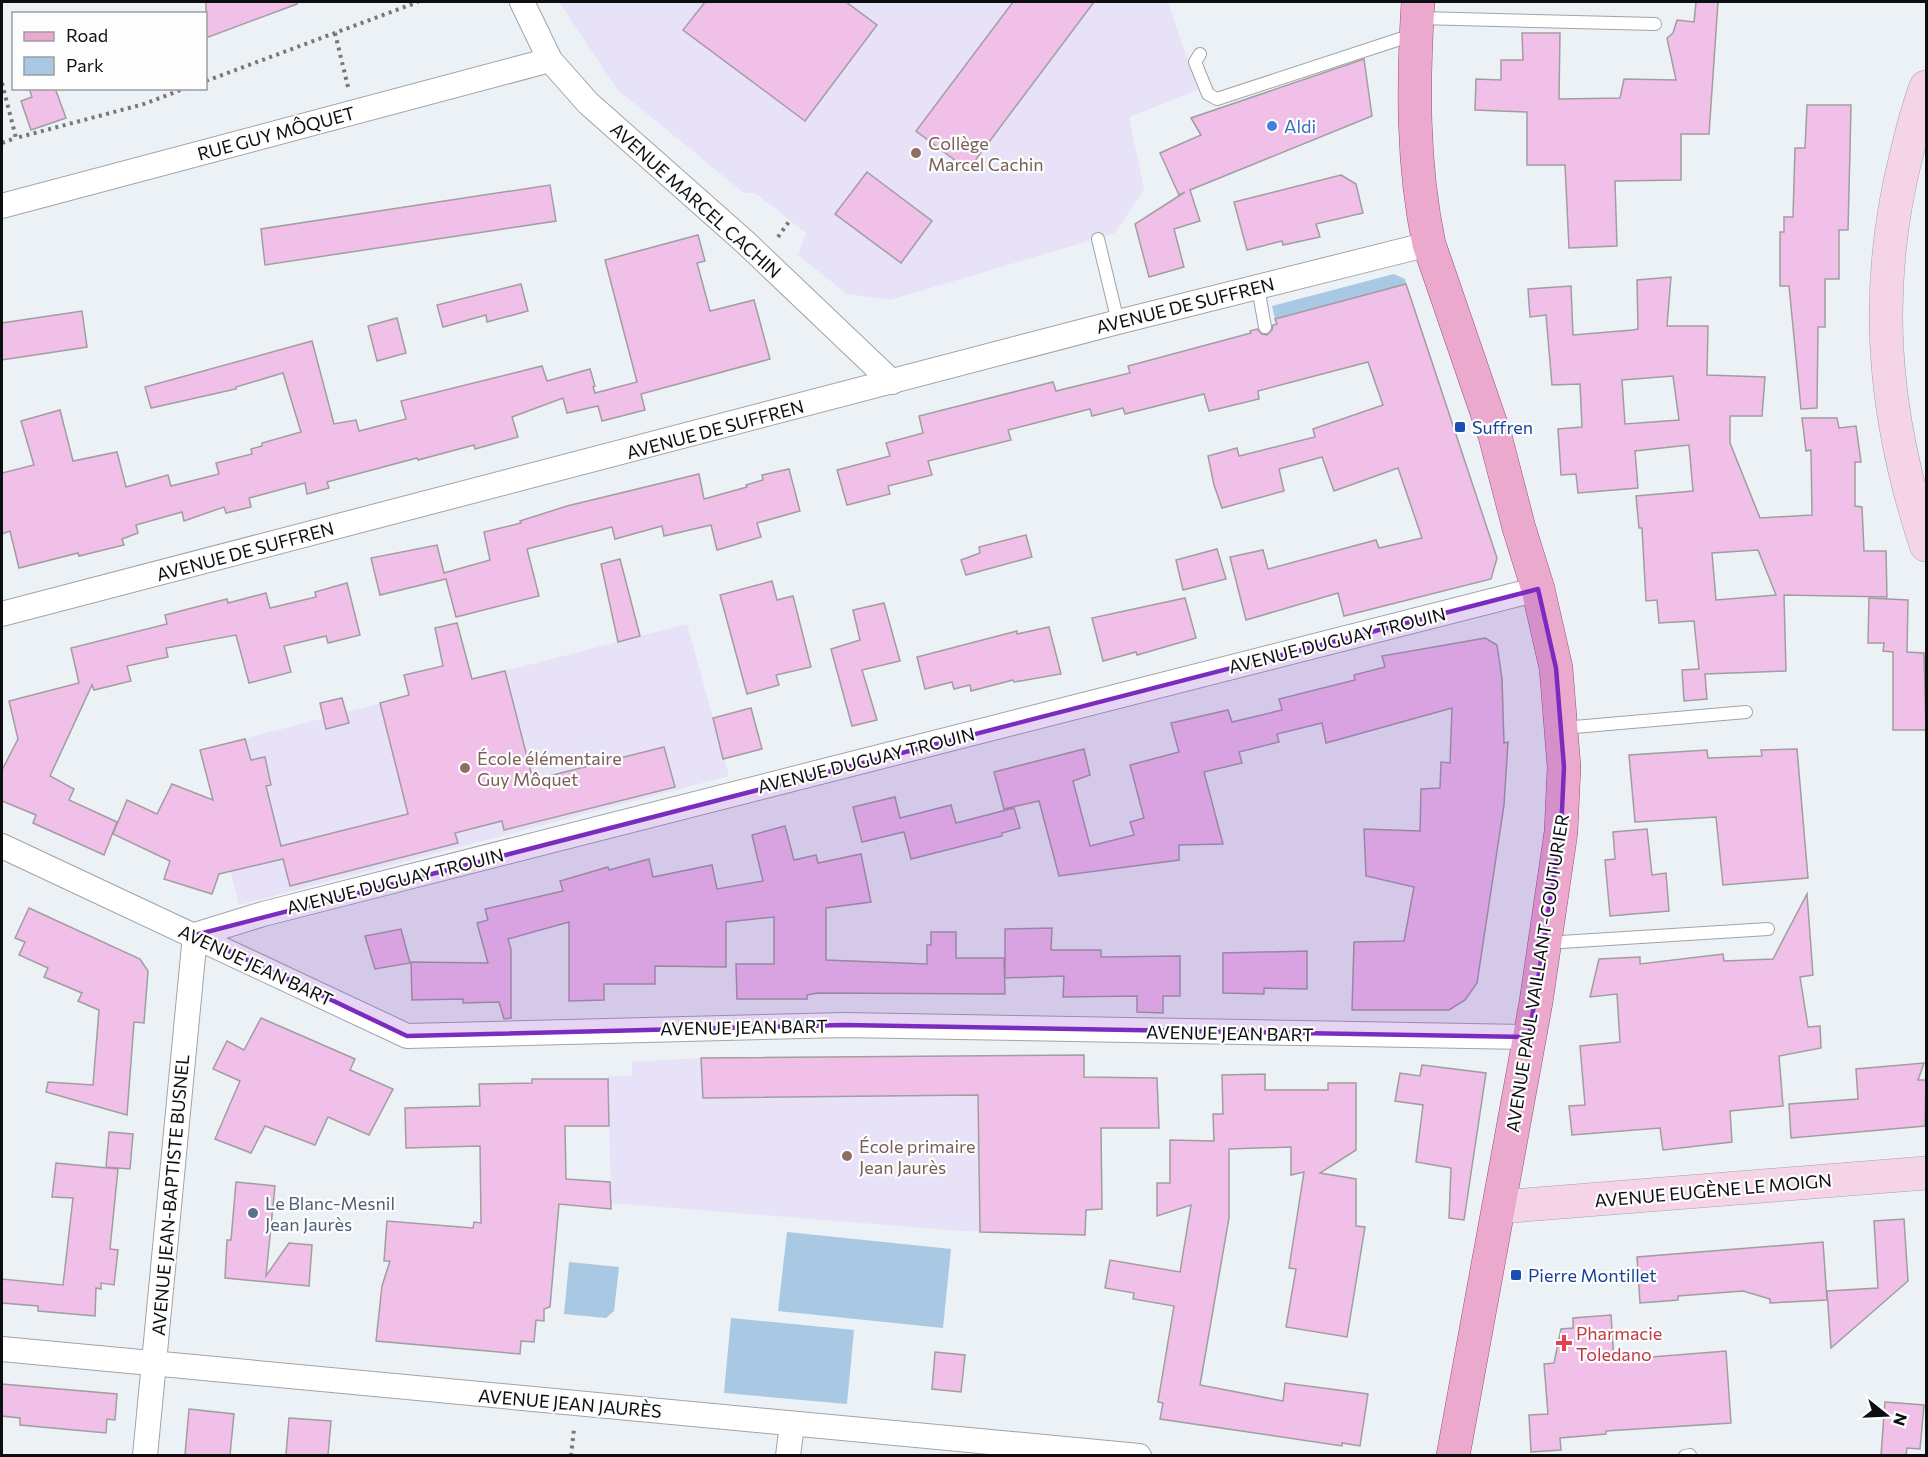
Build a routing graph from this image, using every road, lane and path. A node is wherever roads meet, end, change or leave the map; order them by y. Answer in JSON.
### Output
{"nodes":[{"id":1,"x":418,"y":2,"type":"edge"},
{"id":2,"x":522,"y":2,"type":"edge"},
{"id":3,"x":1417,"y":18,"type":"edge"},
{"id":4,"x":1655,"y":24,"type":"dead end"},
{"id":5,"x":335,"y":33,"type":"junction"},
{"id":6,"x":1200,"y":54,"type":"dead end"},
{"id":7,"x":550,"y":60,"type":"junction"},
{"id":8,"x":207,"y":81,"type":"edge"},
{"id":9,"x":2,"y":83,"type":"edge"},
{"id":10,"x":1926,"y":87,"type":"edge"},
{"id":11,"x":181,"y":90,"type":"edge"},
{"id":12,"x":354,"y":112,"type":"junction"},
{"id":13,"x":16,"y":138,"type":"junction"},
{"id":14,"x":2,"y":143,"type":"edge"},
{"id":15,"x":2,"y":206,"type":"edge"},
{"id":16,"x":1098,"y":239,"type":"dead end"},
{"id":17,"x":1429,"y":244,"type":"junction"},
{"id":18,"x":1258,"y":287,"type":"junction"},
{"id":19,"x":1118,"y":322,"type":"junction"},
{"id":20,"x":1265,"y":327,"type":"dead end"},
{"id":21,"x":892,"y":382,"type":"junction"},
{"id":22,"x":1926,"y":545,"type":"edge"},
{"id":23,"x":1538,"y":589,"type":"junction"},
{"id":24,"x":2,"y":614,"type":"edge"},
{"id":25,"x":1746,"y":712,"type":"dead end"},
{"id":26,"x":1563,"y":728,"type":"junction"},
{"id":27,"x":2,"y":846,"type":"edge"},
{"id":28,"x":1768,"y":929,"type":"dead end"},
{"id":29,"x":195,"y":935,"type":"junction"},
{"id":30,"x":1545,"y":943,"type":"junction"},
{"id":31,"x":1529,"y":1037,"type":"junction"},
{"id":32,"x":1926,"y":1173,"type":"edge"},
{"id":33,"x":1500,"y":1208,"type":"junction"},
{"id":34,"x":2,"y":1349,"type":"edge"},
{"id":35,"x":154,"y":1363,"type":"junction"},
{"id":36,"x":792,"y":1424,"type":"junction"},
{"id":37,"x":145,"y":1455,"type":"edge"},
{"id":38,"x":789,"y":1455,"type":"edge"},
{"id":39,"x":1138,"y":1455,"type":"edge"},
{"id":40,"x":1453,"y":1455,"type":"edge"}],
"edges":[{"from":1,"to":5,"type":"path"},
{"from":2,"to":7,"type":"street","name":"AVENUE MARCEL CACHIN"},
{"from":3,"to":4,"type":"lane"},
{"from":3,"to":6,"type":"lane"},
{"from":3,"to":17,"type":"main road","name":"AVENUE PAUL VAILLANT-COUTURIER"},
{"from":5,"to":8,"type":"path"},
{"from":5,"to":12,"type":"path"},
{"from":7,"to":12,"type":"street","name":"RUE GUY MÔQUET"},
{"from":7,"to":21,"type":"street","name":"AVENUE MARCEL CACHIN"},
{"from":9,"to":13,"type":"path"},
{"from":10,"to":22,"type":"street"},
{"from":11,"to":13,"type":"path"},
{"from":12,"to":15,"type":"street","name":"RUE GUY MÔQUET"},
{"from":13,"to":14,"type":"path"},
{"from":16,"to":19,"type":"lane"},
{"from":17,"to":18,"type":"street","name":"AVENUE DE SUFFREN"},
{"from":17,"to":23,"type":"main road","name":"AVENUE PAUL VAILLANT-COUTURIER"},
{"from":18,"to":19,"type":"street","name":"AVENUE DE SUFFREN"},
{"from":18,"to":20,"type":"lane"},
{"from":19,"to":21,"type":"street","name":"AVENUE DE SUFFREN"},
{"from":21,"to":24,"type":"street","name":"AVENUE DE SUFFREN"},
{"from":23,"to":26,"type":"main road","name":"AVENUE PAUL VAILLANT-COUTURIER"},
{"from":23,"to":29,"type":"street","name":"AVENUE DUGUAY TROUIN"},
{"from":25,"to":26,"type":"lane"},
{"from":26,"to":30,"type":"main road","name":"AVENUE PAUL VAILLANT-COUTURIER"},
{"from":27,"to":29,"type":"street","name":"AVENUE JEAN BART"},
{"from":28,"to":30,"type":"lane"},
{"from":29,"to":31,"type":"street","name":"AVENUE JEAN BART"},
{"from":29,"to":35,"type":"street","name":"AVENUE JEAN-BAPTISTE BUSNEL"},
{"from":30,"to":31,"type":"main road","name":"AVENUE PAUL VAILLANT-COUTURIER"},
{"from":31,"to":33,"type":"main road","name":"AVENUE PAUL VAILLANT-COUTURIER"},
{"from":32,"to":33,"type":"street","name":"AVENUE EUGÈNE LE MOIGN"},
{"from":33,"to":40,"type":"main road","name":"AVENUE PAUL VAILLANT-COUTURIER"},
{"from":34,"to":35,"type":"street","name":"AVENUE JEAN JAURÈS"},
{"from":35,"to":36,"type":"street","name":"AVENUE JEAN JAURÈS"},
{"from":35,"to":37,"type":"street","name":"AVENUE JEAN-BAPTISTE BUSNEL"},
{"from":36,"to":38,"type":"street"},
{"from":36,"to":39,"type":"street","name":"AVENUE JEAN JAURÈS"}]}
